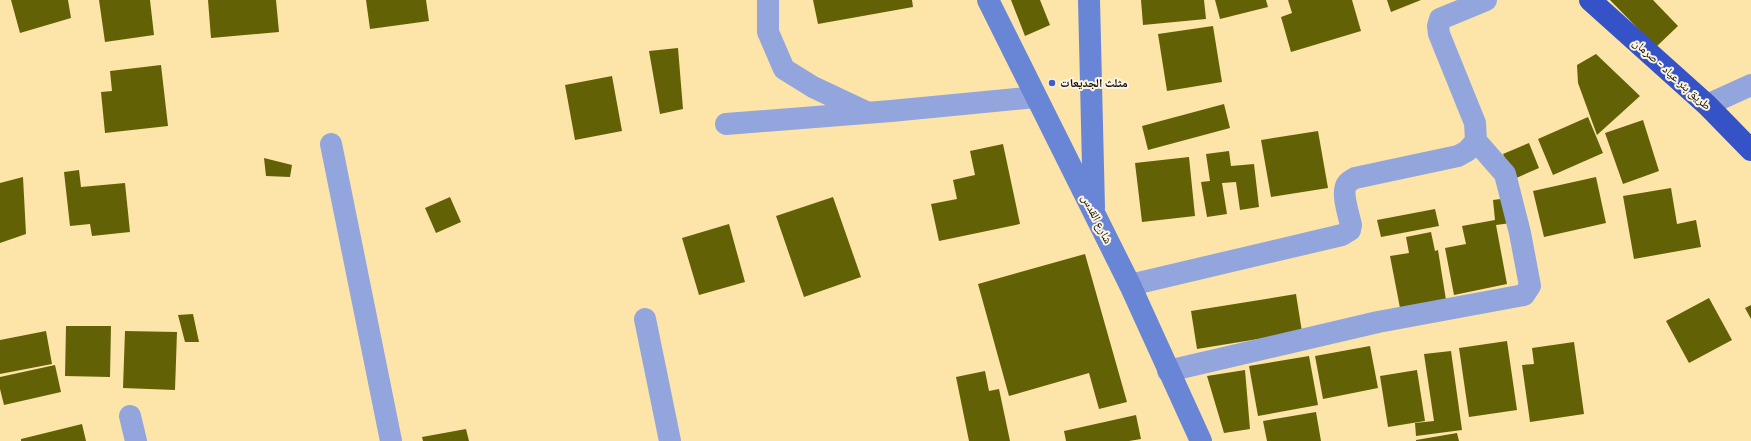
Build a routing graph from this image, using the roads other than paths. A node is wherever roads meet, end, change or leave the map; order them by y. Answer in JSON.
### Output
{"nodes":[{"id":1,"x":768,"y":0,"type":"edge"},
{"id":2,"x":988,"y":0,"type":"edge"},
{"id":3,"x":1089,"y":0,"type":"edge"},
{"id":4,"x":1486,"y":0,"type":"edge"},
{"id":5,"x":1590,"y":0,"type":"edge"},
{"id":6,"x":1751,"y":85,"type":"edge"},
{"id":7,"x":1036,"y":97,"type":"junction"},
{"id":8,"x":1707,"y":105,"type":"junction"},
{"id":9,"x":867,"y":113,"type":"junction"},
{"id":10,"x":726,"y":124,"type":"dead end"},
{"id":11,"x":1476,"y":141,"type":"junction"},
{"id":12,"x":331,"y":144,"type":"dead end"},
{"id":13,"x":1751,"y":150,"type":"edge"},
{"id":14,"x":1095,"y":215,"type":"junction"},
{"id":15,"x":1130,"y":285,"type":"junction"},
{"id":16,"x":645,"y":319,"type":"dead end"},
{"id":17,"x":1168,"y":371,"type":"junction"},
{"id":18,"x":130,"y":416,"type":"dead end"},
{"id":19,"x":136,"y":441,"type":"edge"},
{"id":20,"x":391,"y":441,"type":"edge"},
{"id":21,"x":670,"y":441,"type":"edge"},
{"id":22,"x":1201,"y":441,"type":"edge"}],
"edges":[{"from":1,"to":9,"type":"street"},
{"from":2,"to":7,"type":"street","name":"شارع القدس"},
{"from":3,"to":14,"type":"street"},
{"from":4,"to":11,"type":"street"},
{"from":5,"to":8,"type":"highway","name":"طريق بئر عياد - صرمان"},
{"from":6,"to":8,"type":"street"},
{"from":7,"to":9,"type":"street"},
{"from":7,"to":14,"type":"street","name":"شارع القدس"},
{"from":8,"to":13,"type":"highway","name":"طريق بئر عياد - صرمان"},
{"from":9,"to":10,"type":"street"},
{"from":11,"to":15,"type":"street"},
{"from":11,"to":17,"type":"street"},
{"from":12,"to":20,"type":"street"},
{"from":14,"to":15,"type":"street","name":"شارع القدس"},
{"from":15,"to":17,"type":"street","name":"شارع القدس"},
{"from":16,"to":21,"type":"street"},
{"from":17,"to":22,"type":"street","name":"شارع القدس"},
{"from":18,"to":19,"type":"street"}]}
